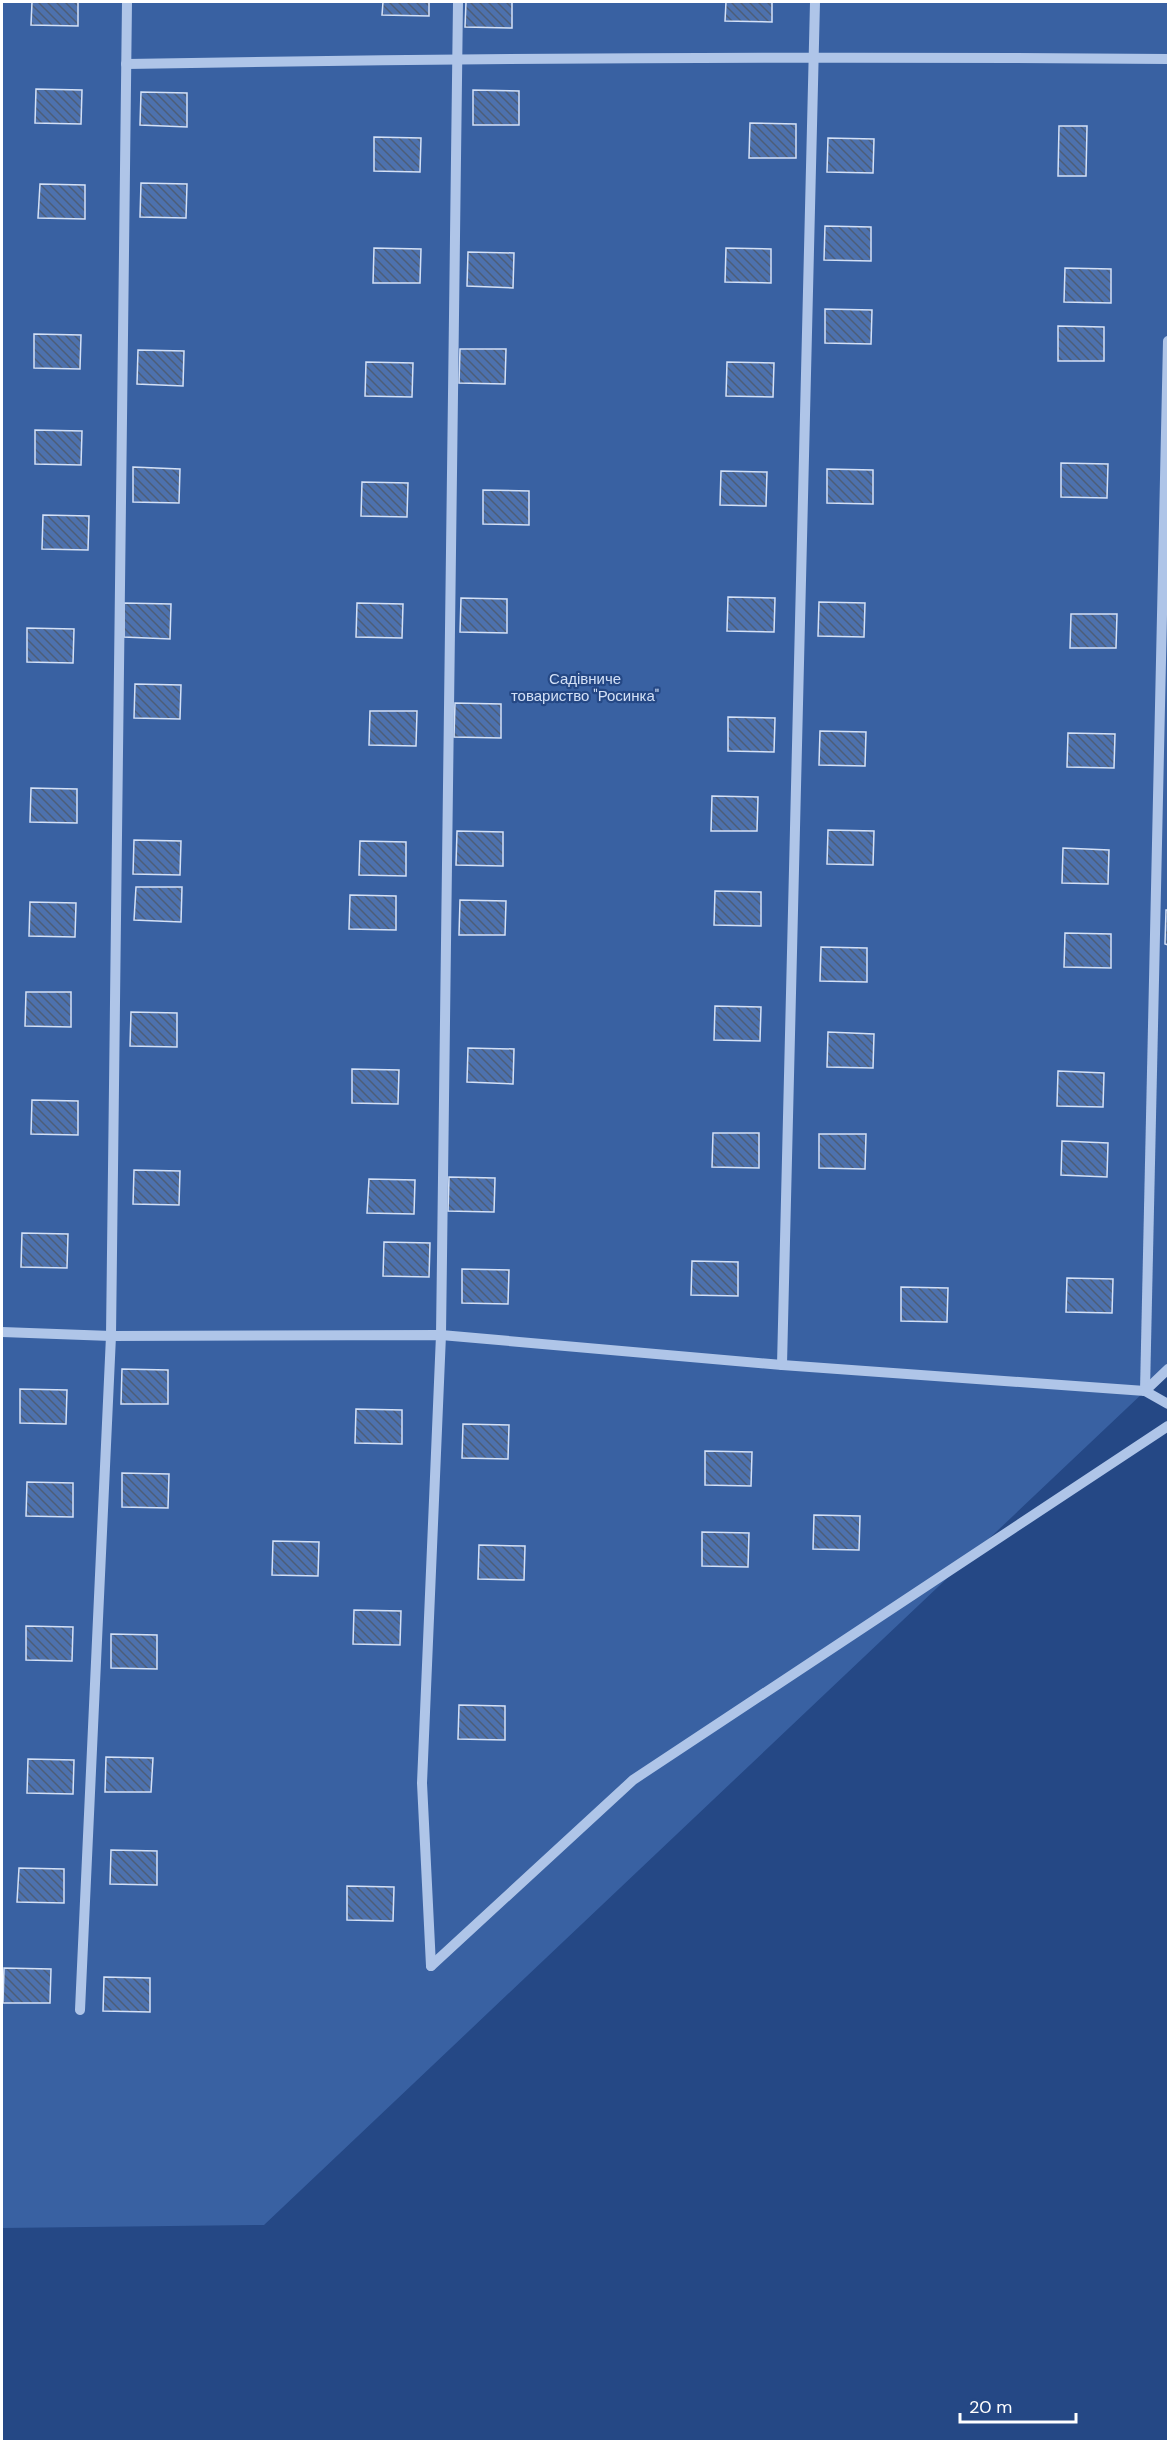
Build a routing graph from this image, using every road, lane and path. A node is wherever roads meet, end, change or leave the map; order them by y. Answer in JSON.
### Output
{"nodes":[{"id":1,"x":127,"y":2,"type":"edge"},
{"id":2,"x":458,"y":2,"type":"edge"},
{"id":3,"x":815,"y":2,"type":"edge"},
{"id":4,"x":814,"y":56,"type":"junction"},
{"id":5,"x":458,"y":58,"type":"junction"},
{"id":6,"x":1168,"y":59,"type":"edge"},
{"id":7,"x":126,"y":64,"type":"junction"},
{"id":8,"x":1168,"y":341,"type":"edge"},
{"id":9,"x":2,"y":1332,"type":"edge"},
{"id":10,"x":441,"y":1335,"type":"junction"},
{"id":11,"x":111,"y":1336,"type":"junction"},
{"id":12,"x":782,"y":1365,"type":"junction"},
{"id":13,"x":1168,"y":1369,"type":"edge"},
{"id":14,"x":1145,"y":1391,"type":"junction"},
{"id":15,"x":1168,"y":1404,"type":"edge"},
{"id":16,"x":1168,"y":1426,"type":"edge"},
{"id":17,"x":80,"y":2010,"type":"dead end"}],
"edges":[{"from":1,"to":7,"type":"street"},
{"from":2,"to":5,"type":"street"},
{"from":3,"to":4,"type":"street"},
{"from":4,"to":5,"type":"street"},
{"from":4,"to":6,"type":"street"},
{"from":4,"to":12,"type":"street"},
{"from":5,"to":7,"type":"street"},
{"from":5,"to":10,"type":"street"},
{"from":7,"to":11,"type":"street"},
{"from":8,"to":14,"type":"street"},
{"from":9,"to":11,"type":"street"},
{"from":10,"to":11,"type":"street"},
{"from":10,"to":12,"type":"street"},
{"from":10,"to":16,"type":"street"},
{"from":11,"to":17,"type":"street"},
{"from":12,"to":14,"type":"street"},
{"from":13,"to":14,"type":"street"},
{"from":14,"to":15,"type":"street"}]}
